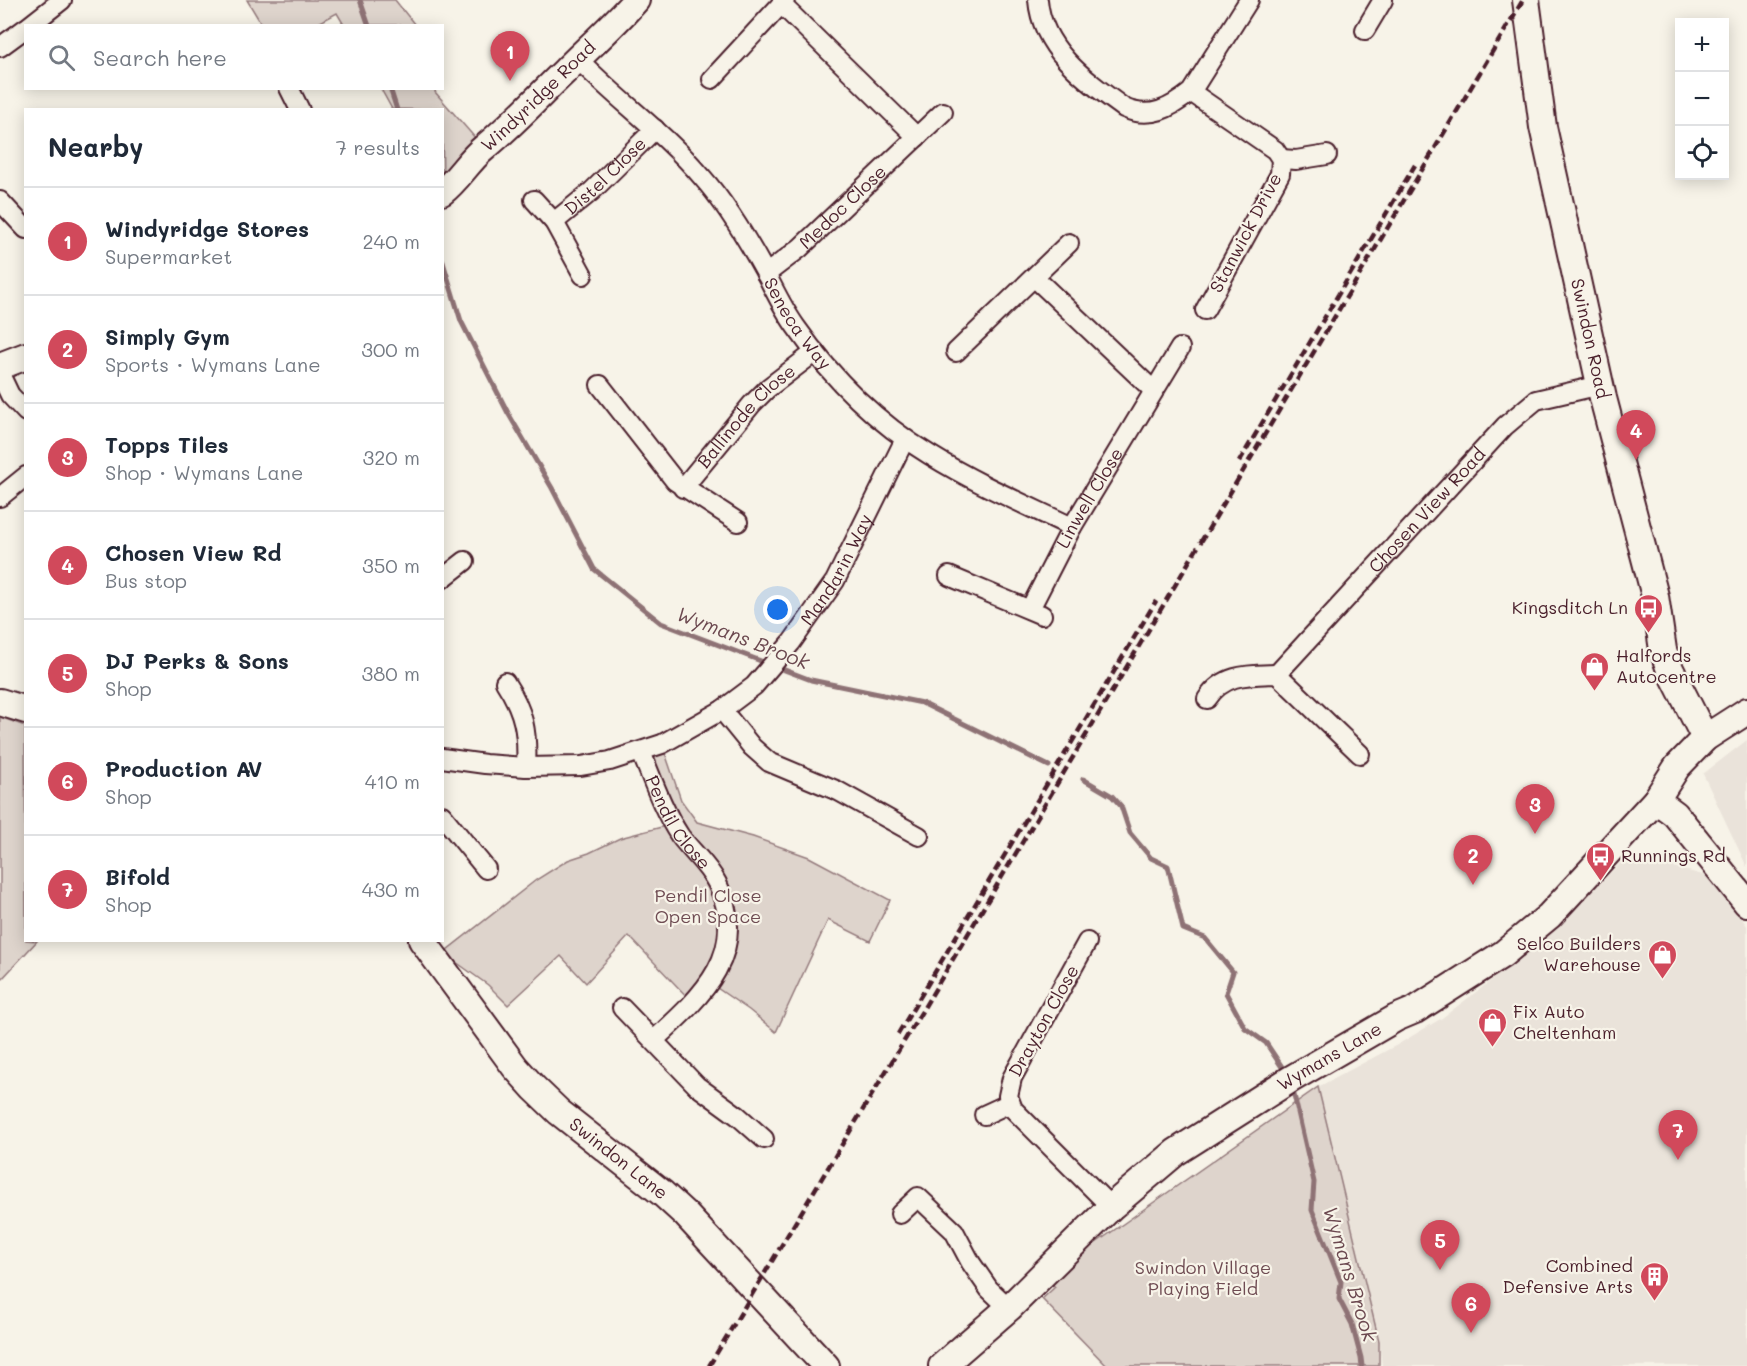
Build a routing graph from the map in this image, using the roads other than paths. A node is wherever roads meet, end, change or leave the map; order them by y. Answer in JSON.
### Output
{"nodes":[{"id":1,"x":62,"y":0,"type":"edge"},
{"id":2,"x":636,"y":0,"type":"edge"},
{"id":3,"x":1038,"y":0,"type":"edge"},
{"id":4,"x":1249,"y":0,"type":"edge"},
{"id":5,"x":783,"y":2,"type":"edge"},
{"id":6,"x":1374,"y":3,"type":"edge"},
{"id":7,"x":1527,"y":12,"type":"edge"},
{"id":8,"x":31,"y":24,"type":"edge"},
{"id":9,"x":24,"y":29,"type":"edge"},
{"id":10,"x":1365,"y":30,"type":"dead end"},
{"id":11,"x":0,"y":47,"type":"edge"},
{"id":12,"x":577,"y":58,"type":"junction"},
{"id":13,"x":712,"y":79,"type":"dead end"},
{"id":14,"x":290,"y":90,"type":"edge"},
{"id":15,"x":1191,"y":92,"type":"junction"},
{"id":16,"x":299,"y":108,"type":"edge"},
{"id":17,"x":943,"y":112,"type":"dead end"},
{"id":18,"x":655,"y":129,"type":"junction"},
{"id":19,"x":917,"y":137,"type":"junction"},
{"id":20,"x":1327,"y":155,"type":"dead end"},
{"id":21,"x":1281,"y":159,"type":"junction"},
{"id":22,"x":446,"y":189,"type":"edge"},
{"id":23,"x":534,"y":200,"type":"dead end"},
{"id":24,"x":0,"y":201,"type":"edge"},
{"id":25,"x":554,"y":222,"type":"junction"},
{"id":26,"x":24,"y":227,"type":"edge"},
{"id":27,"x":1069,"y":243,"type":"dead end"},
{"id":28,"x":766,"y":274,"type":"junction"},
{"id":29,"x":583,"y":275,"type":"dead end"},
{"id":30,"x":1035,"y":278,"type":"junction"},
{"id":31,"x":1205,"y":310,"type":"dead end"},
{"id":32,"x":1180,"y":348,"type":"dead end"},
{"id":33,"x":815,"y":352,"type":"junction"},
{"id":34,"x":956,"y":352,"type":"dead end"},
{"id":35,"x":24,"y":358,"type":"edge"},
{"id":36,"x":0,"y":366,"type":"edge"},
{"id":37,"x":0,"y":374,"type":"edge"},
{"id":38,"x":600,"y":385,"type":"dead end"},
{"id":39,"x":1601,"y":385,"type":"junction"},
{"id":40,"x":1153,"y":390,"type":"junction"},
{"id":41,"x":24,"y":410,"type":"edge"},
{"id":42,"x":905,"y":439,"type":"junction"},
{"id":43,"x":24,"y":478,"type":"edge"},
{"id":44,"x":683,"y":488,"type":"junction"},
{"id":45,"x":0,"y":497,"type":"edge"},
{"id":46,"x":738,"y":522,"type":"dead end"},
{"id":47,"x":1072,"y":527,"type":"junction"},
{"id":48,"x":465,"y":561,"type":"dead end"},
{"id":49,"x":949,"y":576,"type":"dead end"},
{"id":50,"x":444,"y":577,"type":"edge"},
{"id":51,"x":1277,"y":674,"type":"junction"},
{"id":52,"x":505,"y":682,"type":"dead end"},
{"id":53,"x":1207,"y":699,"type":"dead end"},
{"id":54,"x":0,"y":702,"type":"edge"},
{"id":55,"x":24,"y":709,"type":"edge"},
{"id":56,"x":722,"y":710,"type":"junction"},
{"id":57,"x":1747,"y":711,"type":"edge"},
{"id":58,"x":1705,"y":738,"type":"junction"},
{"id":59,"x":641,"y":752,"type":"junction"},
{"id":60,"x":1360,"y":754,"type":"dead end"},
{"id":61,"x":444,"y":760,"type":"edge"},
{"id":62,"x":526,"y":767,"type":"junction"},
{"id":63,"x":1656,"y":800,"type":"junction"},
{"id":64,"x":444,"y":817,"type":"edge"},
{"id":65,"x":919,"y":836,"type":"dead end"},
{"id":66,"x":486,"y":869,"type":"dead end"},
{"id":67,"x":1747,"y":903,"type":"edge"},
{"id":68,"x":423,"y":942,"type":"edge"},
{"id":69,"x":1088,"y":942,"type":"dead end"},
{"id":70,"x":622,"y":1008,"type":"dead end"},
{"id":71,"x":654,"y":1040,"type":"junction"},
{"id":72,"x":1010,"y":1103,"type":"junction"},
{"id":73,"x":984,"y":1114,"type":"dead end"},
{"id":74,"x":764,"y":1139,"type":"dead end"},
{"id":75,"x":1111,"y":1207,"type":"junction"},
{"id":76,"x":900,"y":1214,"type":"dead end"},
{"id":77,"x":1009,"y":1308,"type":"junction"},
{"id":78,"x":826,"y":1366,"type":"edge"},
{"id":79,"x":942,"y":1366,"type":"edge"}],
"edges":[{"from":1,"to":8,"type":"street"},
{"from":2,"to":12,"type":"street","name":"Windyridge Road"},
{"from":3,"to":15,"type":"street"},
{"from":4,"to":15,"type":"street"},
{"from":5,"to":13,"type":"street"},
{"from":5,"to":19,"type":"street"},
{"from":6,"to":10,"type":"street"},
{"from":7,"to":39,"type":"street","name":"Swindon Road"},
{"from":9,"to":11,"type":"street"},
{"from":12,"to":18,"type":"street","name":"Seneca Way"},
{"from":12,"to":22,"type":"street","name":"Windyridge Road"},
{"from":14,"to":16,"type":"street"},
{"from":15,"to":21,"type":"street","name":"Stanwick Drive"},
{"from":17,"to":19,"type":"street","name":"Medoc Close"},
{"from":18,"to":25,"type":"street","name":"Distel Close"},
{"from":18,"to":28,"type":"street","name":"Seneca Way"},
{"from":19,"to":28,"type":"street","name":"Medoc Close"},
{"from":20,"to":21,"type":"street"},
{"from":21,"to":31,"type":"street","name":"Stanwick Drive"},
{"from":23,"to":25,"type":"street","name":"Distel Close"},
{"from":24,"to":26,"type":"street"},
{"from":25,"to":29,"type":"street","name":"Distel Close"},
{"from":27,"to":30,"type":"street"},
{"from":28,"to":33,"type":"street","name":"Seneca Way"},
{"from":30,"to":34,"type":"street"},
{"from":30,"to":40,"type":"street"},
{"from":32,"to":40,"type":"street","name":"Linwell Close"},
{"from":33,"to":42,"type":"street","name":"Seneca Way"},
{"from":33,"to":44,"type":"street","name":"Ballinode Close"},
{"from":35,"to":36,"type":"street"},
{"from":37,"to":41,"type":"street"},
{"from":38,"to":44,"type":"street","name":"Ballinode Close"},
{"from":39,"to":51,"type":"street","name":"Chosen View Road"},
{"from":39,"to":58,"type":"street","name":"Swindon Road"},
{"from":40,"to":47,"type":"street","name":"Linwell Close"},
{"from":42,"to":47,"type":"street","name":"Seneca Way"},
{"from":42,"to":56,"type":"street","name":"Mandarin Way"},
{"from":43,"to":45,"type":"street"},
{"from":44,"to":46,"type":"street","name":"Ballinode Close"},
{"from":47,"to":49,"type":"street","name":"Linwell Close"},
{"from":48,"to":50,"type":"street"},
{"from":51,"to":53,"type":"street"},
{"from":51,"to":60,"type":"street"},
{"from":52,"to":62,"type":"street"},
{"from":54,"to":55,"type":"street"},
{"from":56,"to":59,"type":"street","name":"Mandarin Way"},
{"from":56,"to":65,"type":"street"},
{"from":57,"to":58,"type":"street","name":"Wymans Lane"},
{"from":58,"to":63,"type":"street","name":"Wymans Lane"},
{"from":59,"to":62,"type":"street","name":"Mandarin Way"},
{"from":59,"to":71,"type":"street","name":"Pendil Close"},
{"from":61,"to":62,"type":"street","name":"Mandarin Way"},
{"from":63,"to":67,"type":"street"},
{"from":63,"to":75,"type":"street","name":"Wymans Lane"},
{"from":64,"to":66,"type":"street"},
{"from":68,"to":78,"type":"street","name":"Swindon Lane"},
{"from":69,"to":72,"type":"street","name":"Drayton Close"},
{"from":70,"to":71,"type":"street"},
{"from":71,"to":74,"type":"street"},
{"from":72,"to":73,"type":"street","name":"Drayton Close"},
{"from":72,"to":75,"type":"street","name":"Drayton Close"},
{"from":75,"to":77,"type":"street","name":"Wymans Lane"},
{"from":76,"to":77,"type":"street"},
{"from":77,"to":79,"type":"street","name":"Wymans Lane"}]}
